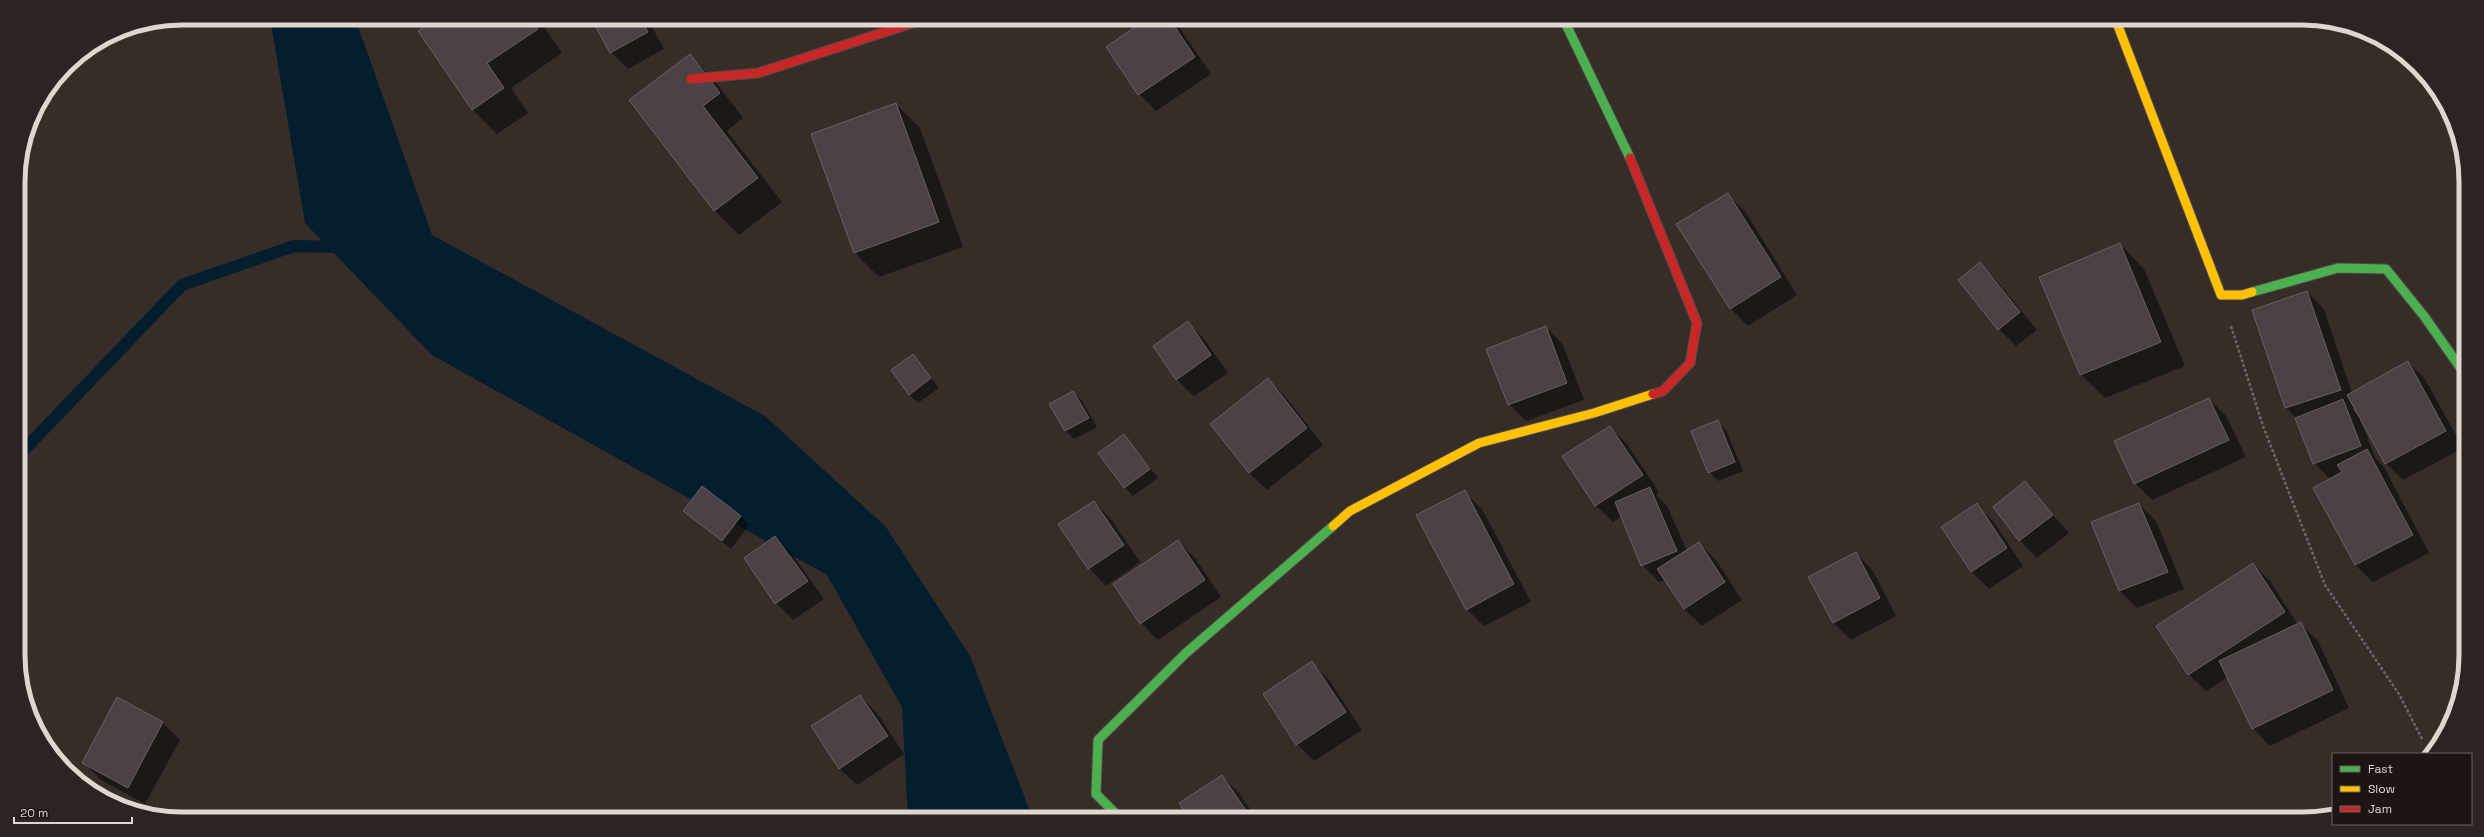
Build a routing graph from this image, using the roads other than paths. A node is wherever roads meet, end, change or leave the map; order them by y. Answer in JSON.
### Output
{"nodes":[{"id":1,"x":906,"y":25,"type":"edge"},
{"id":2,"x":1566,"y":25,"type":"edge"},
{"id":3,"x":2118,"y":25,"type":"edge"},
{"id":4,"x":691,"y":79,"type":"dead end"},
{"id":5,"x":2459,"y":367,"type":"edge"},
{"id":6,"x":1114,"y":812,"type":"edge"}],
"edges":[{"from":1,"to":4,"type":"street"},
{"from":2,"to":6,"type":"street"},
{"from":3,"to":5,"type":"street"}]}
